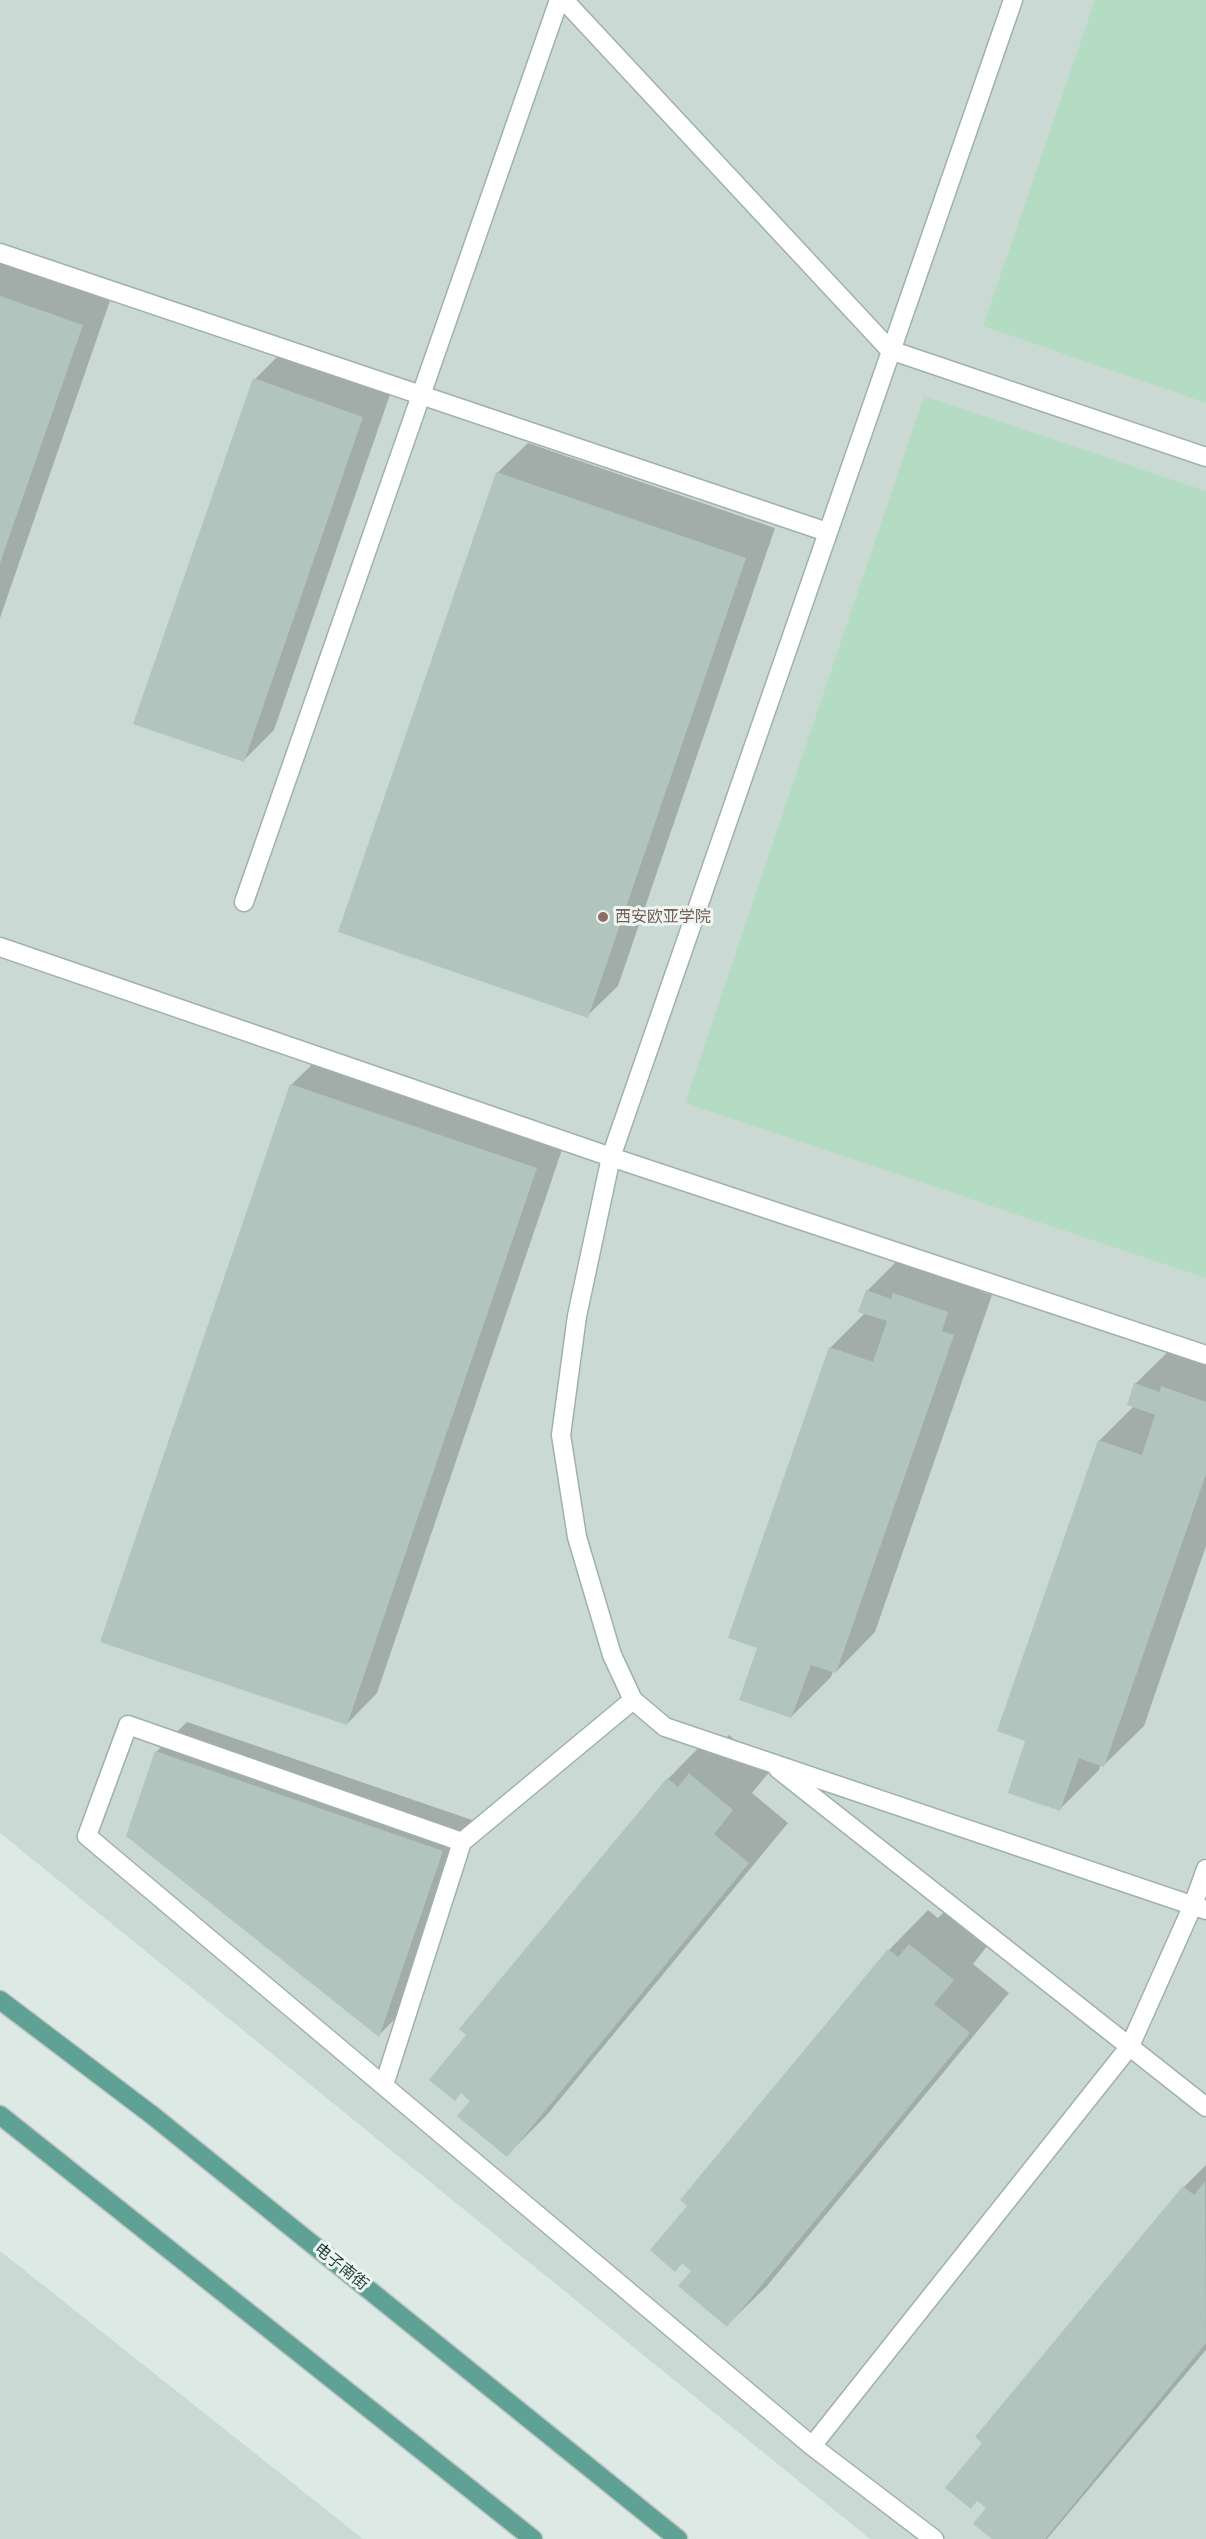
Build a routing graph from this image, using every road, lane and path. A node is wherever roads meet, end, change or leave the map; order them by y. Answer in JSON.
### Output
{"nodes":[{"id":1,"x":559,"y":0,"type":"edge"},
{"id":2,"x":564,"y":0,"type":"edge"},
{"id":3,"x":1013,"y":0,"type":"edge"},
{"id":4,"x":0,"y":253,"type":"edge"},
{"id":5,"x":890,"y":350,"type":"junction"},
{"id":6,"x":421,"y":395,"type":"junction"},
{"id":7,"x":1206,"y":457,"type":"edge"},
{"id":8,"x":827,"y":532,"type":"junction"},
{"id":9,"x":244,"y":902,"type":"dead end"},
{"id":10,"x":0,"y":947,"type":"edge"},
{"id":11,"x":611,"y":1157,"type":"junction"},
{"id":12,"x":1206,"y":1355,"type":"edge"},
{"id":13,"x":633,"y":1700,"type":"junction"},
{"id":14,"x":767,"y":1761,"type":"junction"},
{"id":15,"x":462,"y":1842,"type":"junction"},
{"id":16,"x":1206,"y":1869,"type":"edge"},
{"id":17,"x":1200,"y":1907,"type":"edge"},
{"id":18,"x":0,"y":2000,"type":"edge"},
{"id":19,"x":1130,"y":2046,"type":"junction"},
{"id":20,"x":384,"y":2085,"type":"junction"},
{"id":21,"x":1206,"y":2107,"type":"edge"},
{"id":22,"x":0,"y":2115,"type":"edge"},
{"id":23,"x":812,"y":2446,"type":"junction"},
{"id":24,"x":533,"y":2539,"type":"edge"},
{"id":25,"x":678,"y":2539,"type":"edge"},
{"id":26,"x":934,"y":2539,"type":"edge"}],
"edges":[{"from":1,"to":6,"type":"street"},
{"from":2,"to":5,"type":"street"},
{"from":3,"to":5,"type":"street"},
{"from":4,"to":6,"type":"street"},
{"from":5,"to":7,"type":"street"},
{"from":5,"to":8,"type":"street"},
{"from":6,"to":8,"type":"street"},
{"from":6,"to":9,"type":"street"},
{"from":8,"to":11,"type":"street"},
{"from":10,"to":11,"type":"street"},
{"from":11,"to":12,"type":"street"},
{"from":11,"to":13,"type":"street"},
{"from":13,"to":14,"type":"street"},
{"from":13,"to":15,"type":"street"},
{"from":14,"to":17,"type":"street"},
{"from":14,"to":19,"type":"street"},
{"from":15,"to":20,"type":"street"},
{"from":15,"to":20,"type":"street"},
{"from":16,"to":17,"type":"street"},
{"from":17,"to":19,"type":"street"},
{"from":18,"to":25,"type":"main road","name":"电子南街"},
{"from":19,"to":21,"type":"street"},
{"from":19,"to":23,"type":"street"},
{"from":20,"to":23,"type":"street"},
{"from":22,"to":24,"type":"main road"},
{"from":23,"to":26,"type":"street"}]}
